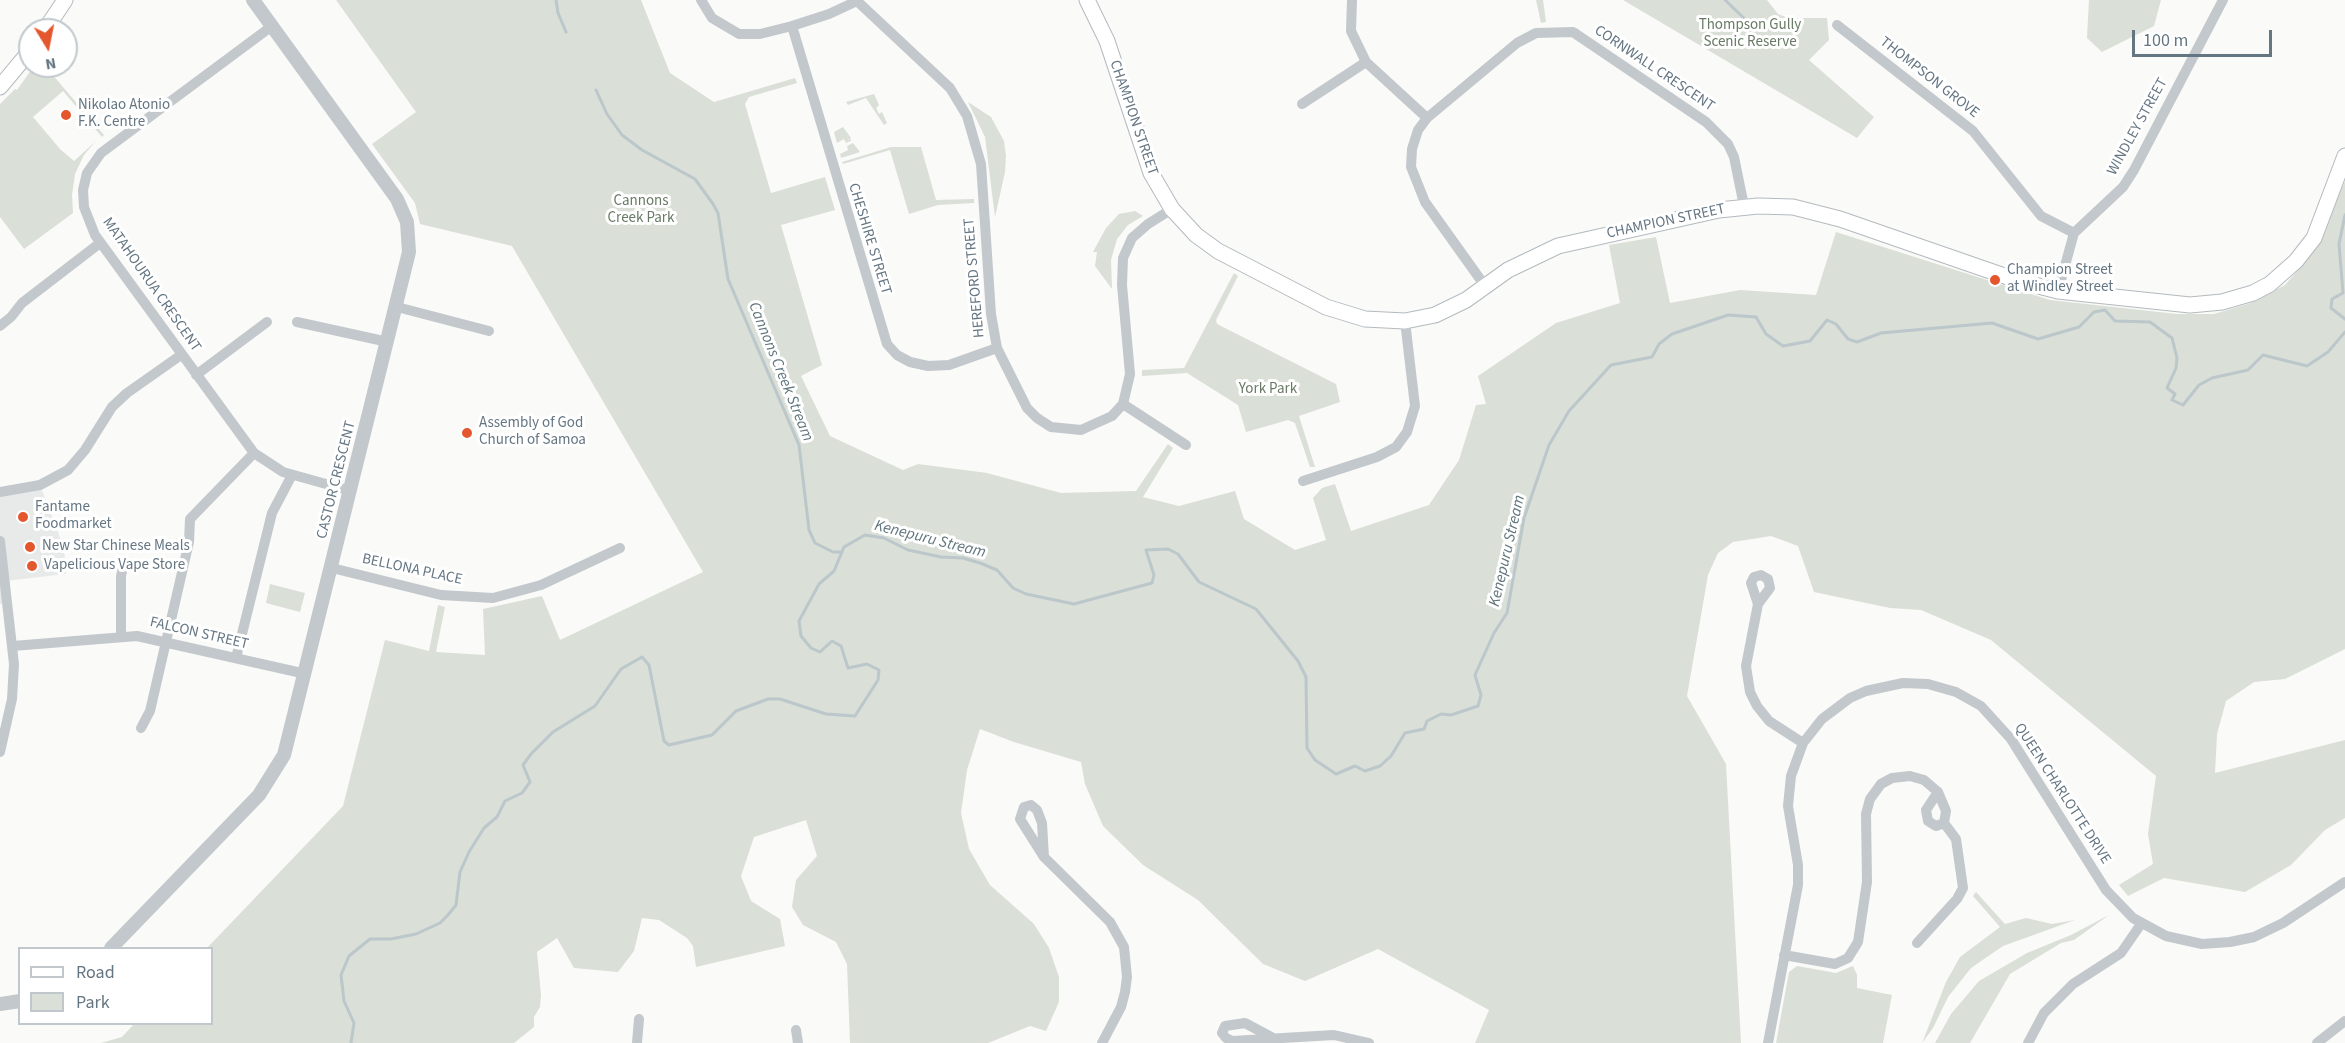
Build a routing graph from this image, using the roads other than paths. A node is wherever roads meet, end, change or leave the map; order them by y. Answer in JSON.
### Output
{"nodes":[{"id":1,"x":64,"y":0,"type":"edge"},
{"id":2,"x":253,"y":0,"type":"edge"},
{"id":3,"x":701,"y":0,"type":"edge"},
{"id":4,"x":1088,"y":0,"type":"edge"},
{"id":5,"x":1352,"y":0,"type":"edge"},
{"id":6,"x":2223,"y":0,"type":"edge"},
{"id":7,"x":857,"y":1,"type":"edge"},
{"id":8,"x":53,"y":18,"type":"edge"},
{"id":9,"x":1837,"y":25,"type":"dead end"},
{"id":10,"x":272,"y":26,"type":"junction"},
{"id":11,"x":792,"y":26,"type":"junction"},
{"id":12,"x":1366,"y":62,"type":"junction"},
{"id":13,"x":18,"y":65,"type":"edge"},
{"id":14,"x":0,"y":87,"type":"edge"},
{"id":15,"x":1302,"y":104,"type":"dead end"},
{"id":16,"x":1427,"y":118,"type":"junction"},
{"id":17,"x":2345,"y":156,"type":"edge"},
{"id":18,"x":1744,"y":206,"type":"junction"},
{"id":19,"x":1172,"y":209,"type":"junction"},
{"id":20,"x":2074,"y":233,"type":"junction"},
{"id":21,"x":100,"y":243,"type":"junction"},
{"id":22,"x":1485,"y":286,"type":"junction"},
{"id":23,"x":2058,"y":291,"type":"junction"},
{"id":24,"x":397,"y":307,"type":"junction"},
{"id":25,"x":1405,"y":321,"type":"junction"},
{"id":26,"x":267,"y":322,"type":"dead end"},
{"id":27,"x":297,"y":322,"type":"dead end"},
{"id":28,"x":0,"y":325,"type":"edge"},
{"id":29,"x":489,"y":331,"type":"dead end"},
{"id":30,"x":388,"y":342,"type":"junction"},
{"id":31,"x":997,"y":348,"type":"junction"},
{"id":32,"x":181,"y":355,"type":"junction"},
{"id":33,"x":196,"y":375,"type":"junction"},
{"id":34,"x":1123,"y":404,"type":"junction"},
{"id":35,"x":1186,"y":445,"type":"dead end"},
{"id":36,"x":254,"y":453,"type":"junction"},
{"id":37,"x":292,"y":475,"type":"junction"},
{"id":38,"x":1303,"y":481,"type":"dead end"},
{"id":39,"x":351,"y":491,"type":"junction"},
{"id":40,"x":0,"y":492,"type":"edge"},
{"id":41,"x":0,"y":541,"type":"edge"},
{"id":42,"x":620,"y":548,"type":"dead end"},
{"id":43,"x":124,"y":563,"type":"dead end"},
{"id":44,"x":332,"y":568,"type":"junction"},
{"id":45,"x":1758,"y":604,"type":"dead end"},
{"id":46,"x":121,"y":635,"type":"junction"},
{"id":47,"x":166,"y":640,"type":"junction"},
{"id":48,"x":13,"y":646,"type":"junction"},
{"id":49,"x":236,"y":658,"type":"junction"},
{"id":50,"x":306,"y":674,"type":"junction"},
{"id":51,"x":141,"y":728,"type":"dead end"},
{"id":52,"x":1803,"y":744,"type":"junction"},
{"id":53,"x":0,"y":752,"type":"edge"},
{"id":54,"x":1938,"y":792,"type":"junction"},
{"id":55,"x":1944,"y":823,"type":"junction"},
{"id":56,"x":1044,"y":857,"type":"dead end"},
{"id":57,"x":2345,"y":882,"type":"edge"},
{"id":58,"x":2141,"y":924,"type":"junction"},
{"id":59,"x":1917,"y":943,"type":"dead end"},
{"id":60,"x":112,"y":947,"type":"edge"},
{"id":61,"x":1784,"y":955,"type":"junction"},
{"id":62,"x":18,"y":1001,"type":"edge"},
{"id":63,"x":0,"y":1004,"type":"edge"},
{"id":64,"x":639,"y":1019,"type":"dead end"},
{"id":65,"x":2345,"y":1021,"type":"edge"},
{"id":66,"x":796,"y":1030,"type":"dead end"},
{"id":67,"x":1273,"y":1038,"type":"dead end"},
{"id":68,"x":637,"y":1043,"type":"edge"},
{"id":69,"x":798,"y":1043,"type":"edge"},
{"id":70,"x":1102,"y":1043,"type":"edge"},
{"id":71,"x":1369,"y":1043,"type":"edge"},
{"id":72,"x":1768,"y":1043,"type":"edge"},
{"id":73,"x":2028,"y":1043,"type":"edge"},
{"id":74,"x":2317,"y":1043,"type":"edge"}],
"edges":[{"from":1,"to":8,"type":"main road"},
{"from":2,"to":10,"type":"street","name":"CASTOR CRESCENT"},
{"from":3,"to":11,"type":"street"},
{"from":4,"to":19,"type":"main road","name":"CHAMPION STREET"},
{"from":5,"to":12,"type":"street"},
{"from":6,"to":20,"type":"street","name":"WINDLEY STREET"},
{"from":7,"to":11,"type":"street"},
{"from":7,"to":31,"type":"street","name":"HEREFORD STREET"},
{"from":9,"to":20,"type":"street","name":"THOMPSON GROVE"},
{"from":10,"to":21,"type":"street","name":"MATAHOURUA CRESCENT"},
{"from":10,"to":24,"type":"street","name":"CASTOR CRESCENT"},
{"from":11,"to":31,"type":"street","name":"CHESHIRE STREET"},
{"from":12,"to":15,"type":"street"},
{"from":12,"to":16,"type":"street"},
{"from":13,"to":14,"type":"main road"},
{"from":16,"to":18,"type":"street","name":"CORNWALL CRESCENT"},
{"from":16,"to":22,"type":"street","name":"CORNWALL CRESCENT"},
{"from":17,"to":23,"type":"main road","name":"CHAMPION STREET"},
{"from":18,"to":22,"type":"main road","name":"CHAMPION STREET"},
{"from":18,"to":23,"type":"main road","name":"CHAMPION STREET"},
{"from":19,"to":25,"type":"main road","name":"CHAMPION STREET"},
{"from":19,"to":34,"type":"street"},
{"from":20,"to":23,"type":"street"},
{"from":21,"to":28,"type":"street"},
{"from":21,"to":32,"type":"street","name":"MATAHOURUA CRESCENT"},
{"from":22,"to":25,"type":"main road","name":"CHAMPION STREET"},
{"from":24,"to":29,"type":"street"},
{"from":24,"to":30,"type":"street","name":"CASTOR CRESCENT"},
{"from":25,"to":38,"type":"street"},
{"from":26,"to":33,"type":"street"},
{"from":27,"to":30,"type":"street"},
{"from":30,"to":39,"type":"street","name":"CASTOR CRESCENT"},
{"from":31,"to":34,"type":"street","name":"HEREFORD STREET"},
{"from":32,"to":33,"type":"street","name":"MATAHOURUA CRESCENT"},
{"from":32,"to":40,"type":"street"},
{"from":33,"to":36,"type":"street","name":"MATAHOURUA CRESCENT"},
{"from":34,"to":35,"type":"street"},
{"from":36,"to":37,"type":"street","name":"MATAHOURUA CRESCENT"},
{"from":36,"to":47,"type":"street"},
{"from":37,"to":39,"type":"street","name":"MATAHOURUA CRESCENT"},
{"from":37,"to":49,"type":"street"},
{"from":39,"to":44,"type":"street","name":"CASTOR CRESCENT"},
{"from":41,"to":48,"type":"street"},
{"from":42,"to":44,"type":"street","name":"BELLONA PLACE"},
{"from":43,"to":46,"type":"street"},
{"from":44,"to":50,"type":"street","name":"CASTOR CRESCENT"},
{"from":45,"to":52,"type":"street"},
{"from":46,"to":47,"type":"street","name":"FALCON STREET"},
{"from":46,"to":48,"type":"street","name":"FALCON STREET"},
{"from":47,"to":49,"type":"street","name":"FALCON STREET"},
{"from":47,"to":51,"type":"street"},
{"from":48,"to":53,"type":"street"},
{"from":49,"to":50,"type":"street","name":"FALCON STREET"},
{"from":50,"to":60,"type":"street","name":"CASTOR CRESCENT"},
{"from":52,"to":58,"type":"street","name":"QUEEN CHARLOTTE DRIVE"},
{"from":52,"to":61,"type":"street","name":"QUEEN CHARLOTTE DRIVE"},
{"from":54,"to":55,"type":"street"},
{"from":54,"to":55,"type":"street"},
{"from":54,"to":61,"type":"street"},
{"from":55,"to":59,"type":"street"},
{"from":56,"to":70,"type":"street"},
{"from":57,"to":58,"type":"street","name":"QUEEN CHARLOTTE DRIVE"},
{"from":58,"to":73,"type":"street"},
{"from":61,"to":72,"type":"street","name":"QUEEN CHARLOTTE DRIVE"},
{"from":62,"to":63,"type":"street"},
{"from":64,"to":68,"type":"street"},
{"from":65,"to":74,"type":"street"},
{"from":66,"to":69,"type":"street"},
{"from":67,"to":71,"type":"street"}]}
